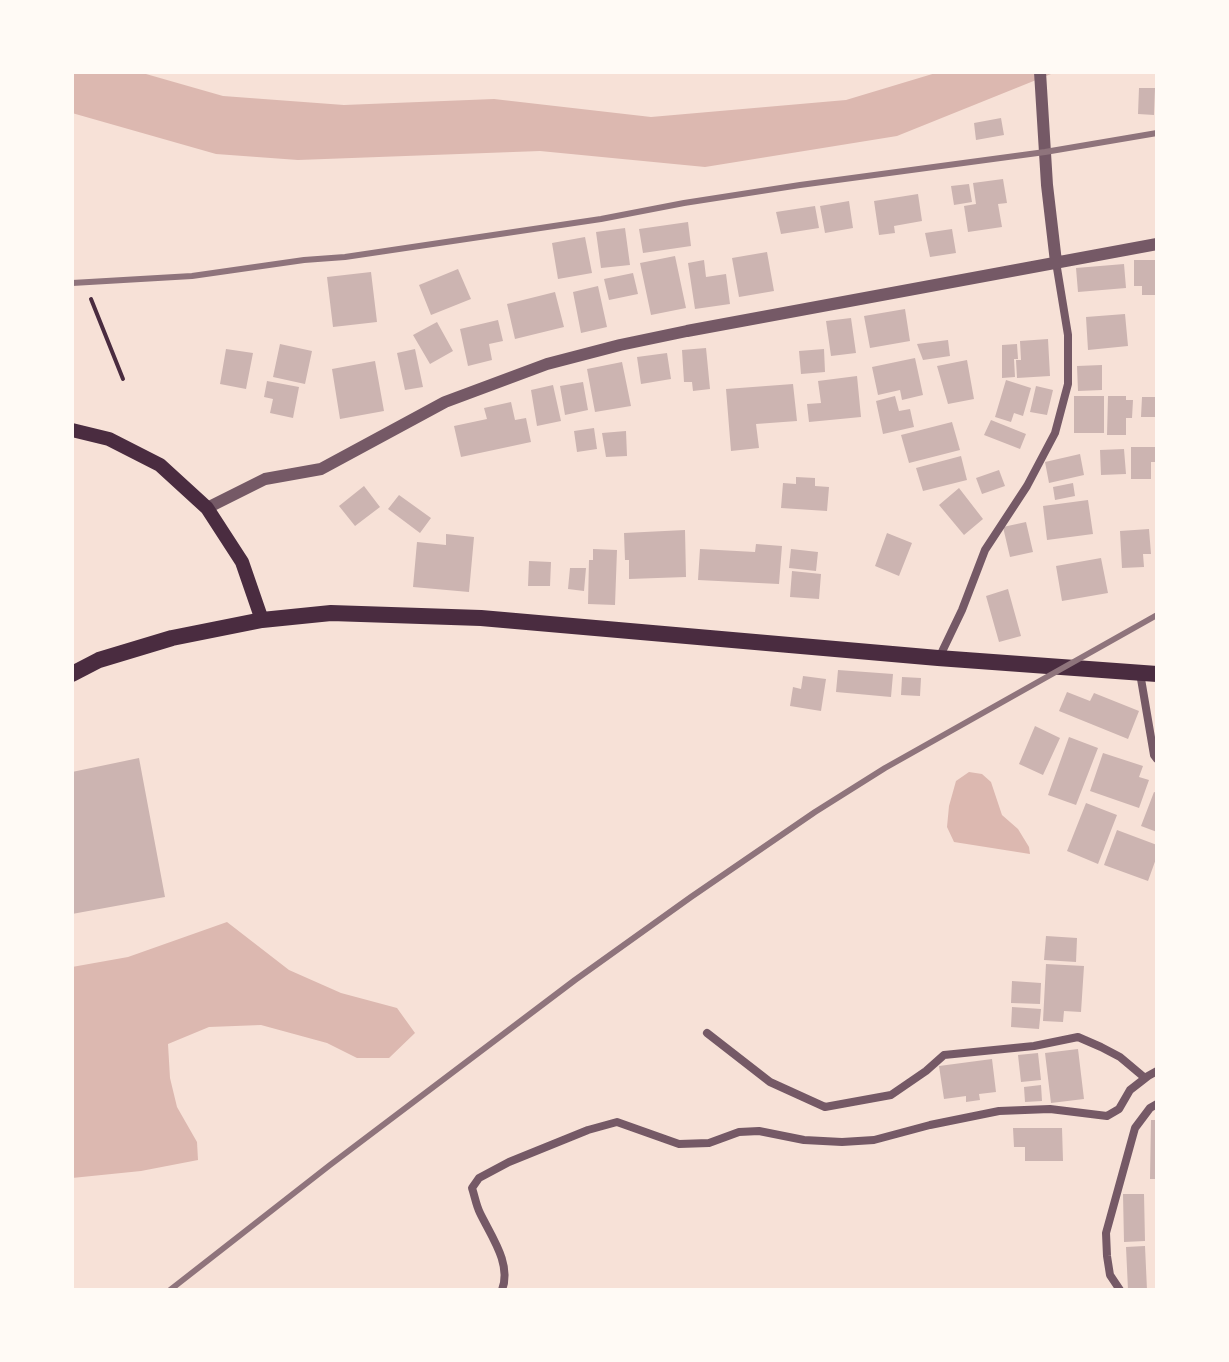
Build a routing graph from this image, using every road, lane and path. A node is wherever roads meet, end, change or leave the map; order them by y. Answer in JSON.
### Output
{"nodes":[{"id":1,"x":1040,"y":72,"type":"edge"},
{"id":2,"x":1157,"y":244,"type":"edge"},
{"id":3,"x":1056,"y":262,"type":"junction"},
{"id":4,"x":91,"y":299,"type":"dead end"},
{"id":5,"x":123,"y":379,"type":"dead end"},
{"id":6,"x":72,"y":430,"type":"edge"},
{"id":7,"x":207,"y":508,"type":"junction"},
{"id":8,"x":262,"y":620,"type":"junction"},
{"id":9,"x":938,"y":658,"type":"junction"},
{"id":10,"x":1140,"y":672,"type":"junction"},
{"id":11,"x":72,"y":674,"type":"edge"},
{"id":12,"x":1157,"y":674,"type":"edge"},
{"id":13,"x":1157,"y":759,"type":"edge"},
{"id":14,"x":707,"y":1033,"type":"dead end"},
{"id":15,"x":1157,"y":1071,"type":"edge"},
{"id":16,"x":1145,"y":1078,"type":"junction"},
{"id":17,"x":1157,"y":1104,"type":"edge"},
{"id":18,"x":502,"y":1290,"type":"edge"},
{"id":19,"x":1120,"y":1290,"type":"edge"}],
"edges":[{"from":1,"to":3,"type":"street"},
{"from":2,"to":3,"type":"street"},
{"from":3,"to":7,"type":"street"},
{"from":3,"to":9,"type":"street"},
{"from":4,"to":5,"type":"path"},
{"from":6,"to":7,"type":"main road"},
{"from":7,"to":8,"type":"main road"},
{"from":8,"to":9,"type":"highway"},
{"from":8,"to":11,"type":"highway"},
{"from":9,"to":10,"type":"highway"},
{"from":10,"to":12,"type":"highway"},
{"from":10,"to":13,"type":"street"},
{"from":14,"to":16,"type":"street"},
{"from":15,"to":16,"type":"street"},
{"from":16,"to":18,"type":"street"},
{"from":17,"to":19,"type":"street"}]}
